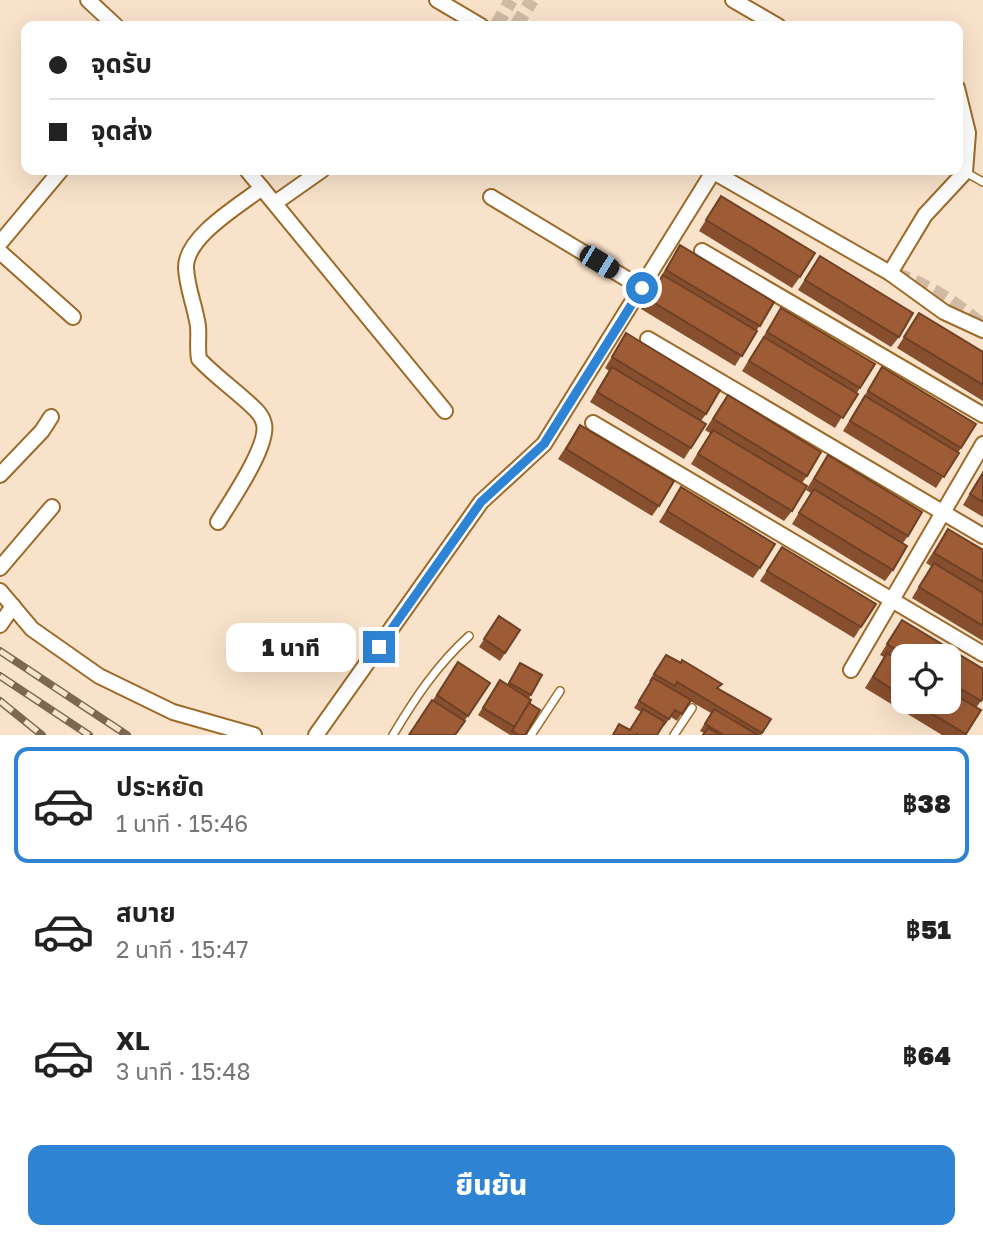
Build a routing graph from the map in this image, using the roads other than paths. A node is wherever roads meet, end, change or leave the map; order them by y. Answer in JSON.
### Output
{"nodes":[{"id":1,"x":88,"y":0,"type":"edge"},
{"id":2,"x":437,"y":0,"type":"edge"},
{"id":3,"x":733,"y":0,"type":"edge"},
{"id":4,"x":111,"y":21,"type":"edge"},
{"id":5,"x":473,"y":21,"type":"edge"},
{"id":6,"x":769,"y":21,"type":"edge"},
{"id":7,"x":963,"y":113,"type":"edge"},
{"id":8,"x":965,"y":172,"type":"joint"},
{"id":9,"x":57,"y":175,"type":"edge"},
{"id":10,"x":251,"y":175,"type":"edge"},
{"id":11,"x":315,"y":175,"type":"edge"},
{"id":12,"x":709,"y":175,"type":"edge"},
{"id":13,"x":718,"y":175,"type":"edge"},
{"id":14,"x":962,"y":175,"type":"edge"},
{"id":15,"x":983,"y":183,"type":"edge"},
{"id":16,"x":262,"y":188,"type":"junction"},
{"id":17,"x":491,"y":197,"type":"dead end"},
{"id":18,"x":275,"y":203,"type":"junction"},
{"id":19,"x":0,"y":243,"type":"edge"},
{"id":20,"x":702,"y":251,"type":"dead end"},
{"id":21,"x":0,"y":253,"type":"edge"},
{"id":22,"x":890,"y":272,"type":"junction"},
{"id":23,"x":642,"y":288,"type":"junction"},
{"id":24,"x":73,"y":317,"type":"dead end"},
{"id":25,"x":983,"y":330,"type":"edge"},
{"id":26,"x":648,"y":338,"type":"dead end"},
{"id":27,"x":444,"y":411,"type":"dead end"},
{"id":28,"x":983,"y":415,"type":"edge"},
{"id":29,"x":51,"y":417,"type":"dead end"},
{"id":30,"x":593,"y":423,"type":"dead end"},
{"id":31,"x":983,"y":444,"type":"edge"},
{"id":32,"x":0,"y":475,"type":"edge"},
{"id":33,"x":52,"y":507,"type":"dead end"},
{"id":34,"x":943,"y":512,"type":"junction"},
{"id":35,"x":218,"y":522,"type":"dead end"},
{"id":36,"x":983,"y":536,"type":"edge"},
{"id":37,"x":0,"y":568,"type":"edge"},
{"id":38,"x":0,"y":591,"type":"edge"},
{"id":39,"x":891,"y":601,"type":"junction"},
{"id":40,"x":13,"y":606,"type":"junction"},
{"id":41,"x":0,"y":625,"type":"edge"},
{"id":42,"x":469,"y":636,"type":"dead end"},
{"id":43,"x":983,"y":654,"type":"edge"},
{"id":44,"x":851,"y":670,"type":"dead end"},
{"id":45,"x":560,"y":691,"type":"dead end"},
{"id":46,"x":692,"y":708,"type":"edge"},
{"id":47,"x":254,"y":735,"type":"edge"},
{"id":48,"x":316,"y":735,"type":"edge"},
{"id":49,"x":393,"y":735,"type":"edge"},
{"id":50,"x":531,"y":735,"type":"edge"},
{"id":51,"x":674,"y":735,"type":"edge"}],
"edges":[{"from":1,"to":4,"type":"street"},
{"from":2,"to":5,"type":"street"},
{"from":3,"to":6,"type":"street"},
{"from":7,"to":8,"type":"street"},
{"from":8,"to":15,"type":"lane"},
{"from":9,"to":19,"type":"street"},
{"from":10,"to":16,"type":"street"},
{"from":11,"to":18,"type":"street"},
{"from":12,"to":23,"type":"street"},
{"from":13,"to":22,"type":"street"},
{"from":14,"to":22,"type":"street"},
{"from":16,"to":18,"type":"street"},
{"from":16,"to":35,"type":"street"},
{"from":17,"to":23,"type":"street"},
{"from":18,"to":27,"type":"street"},
{"from":20,"to":28,"type":"street"},
{"from":21,"to":24,"type":"street"},
{"from":22,"to":25,"type":"street"},
{"from":23,"to":48,"type":"street"},
{"from":26,"to":34,"type":"street"},
{"from":29,"to":32,"type":"street"},
{"from":30,"to":39,"type":"street"},
{"from":31,"to":34,"type":"street"},
{"from":33,"to":37,"type":"street"},
{"from":34,"to":36,"type":"street"},
{"from":34,"to":39,"type":"street"},
{"from":38,"to":40,"type":"street"},
{"from":39,"to":43,"type":"street"},
{"from":39,"to":44,"type":"street"},
{"from":40,"to":41,"type":"street"},
{"from":40,"to":47,"type":"street"},
{"from":42,"to":49,"type":"lane"},
{"from":45,"to":50,"type":"lane"},
{"from":46,"to":51,"type":"lane"}]}
